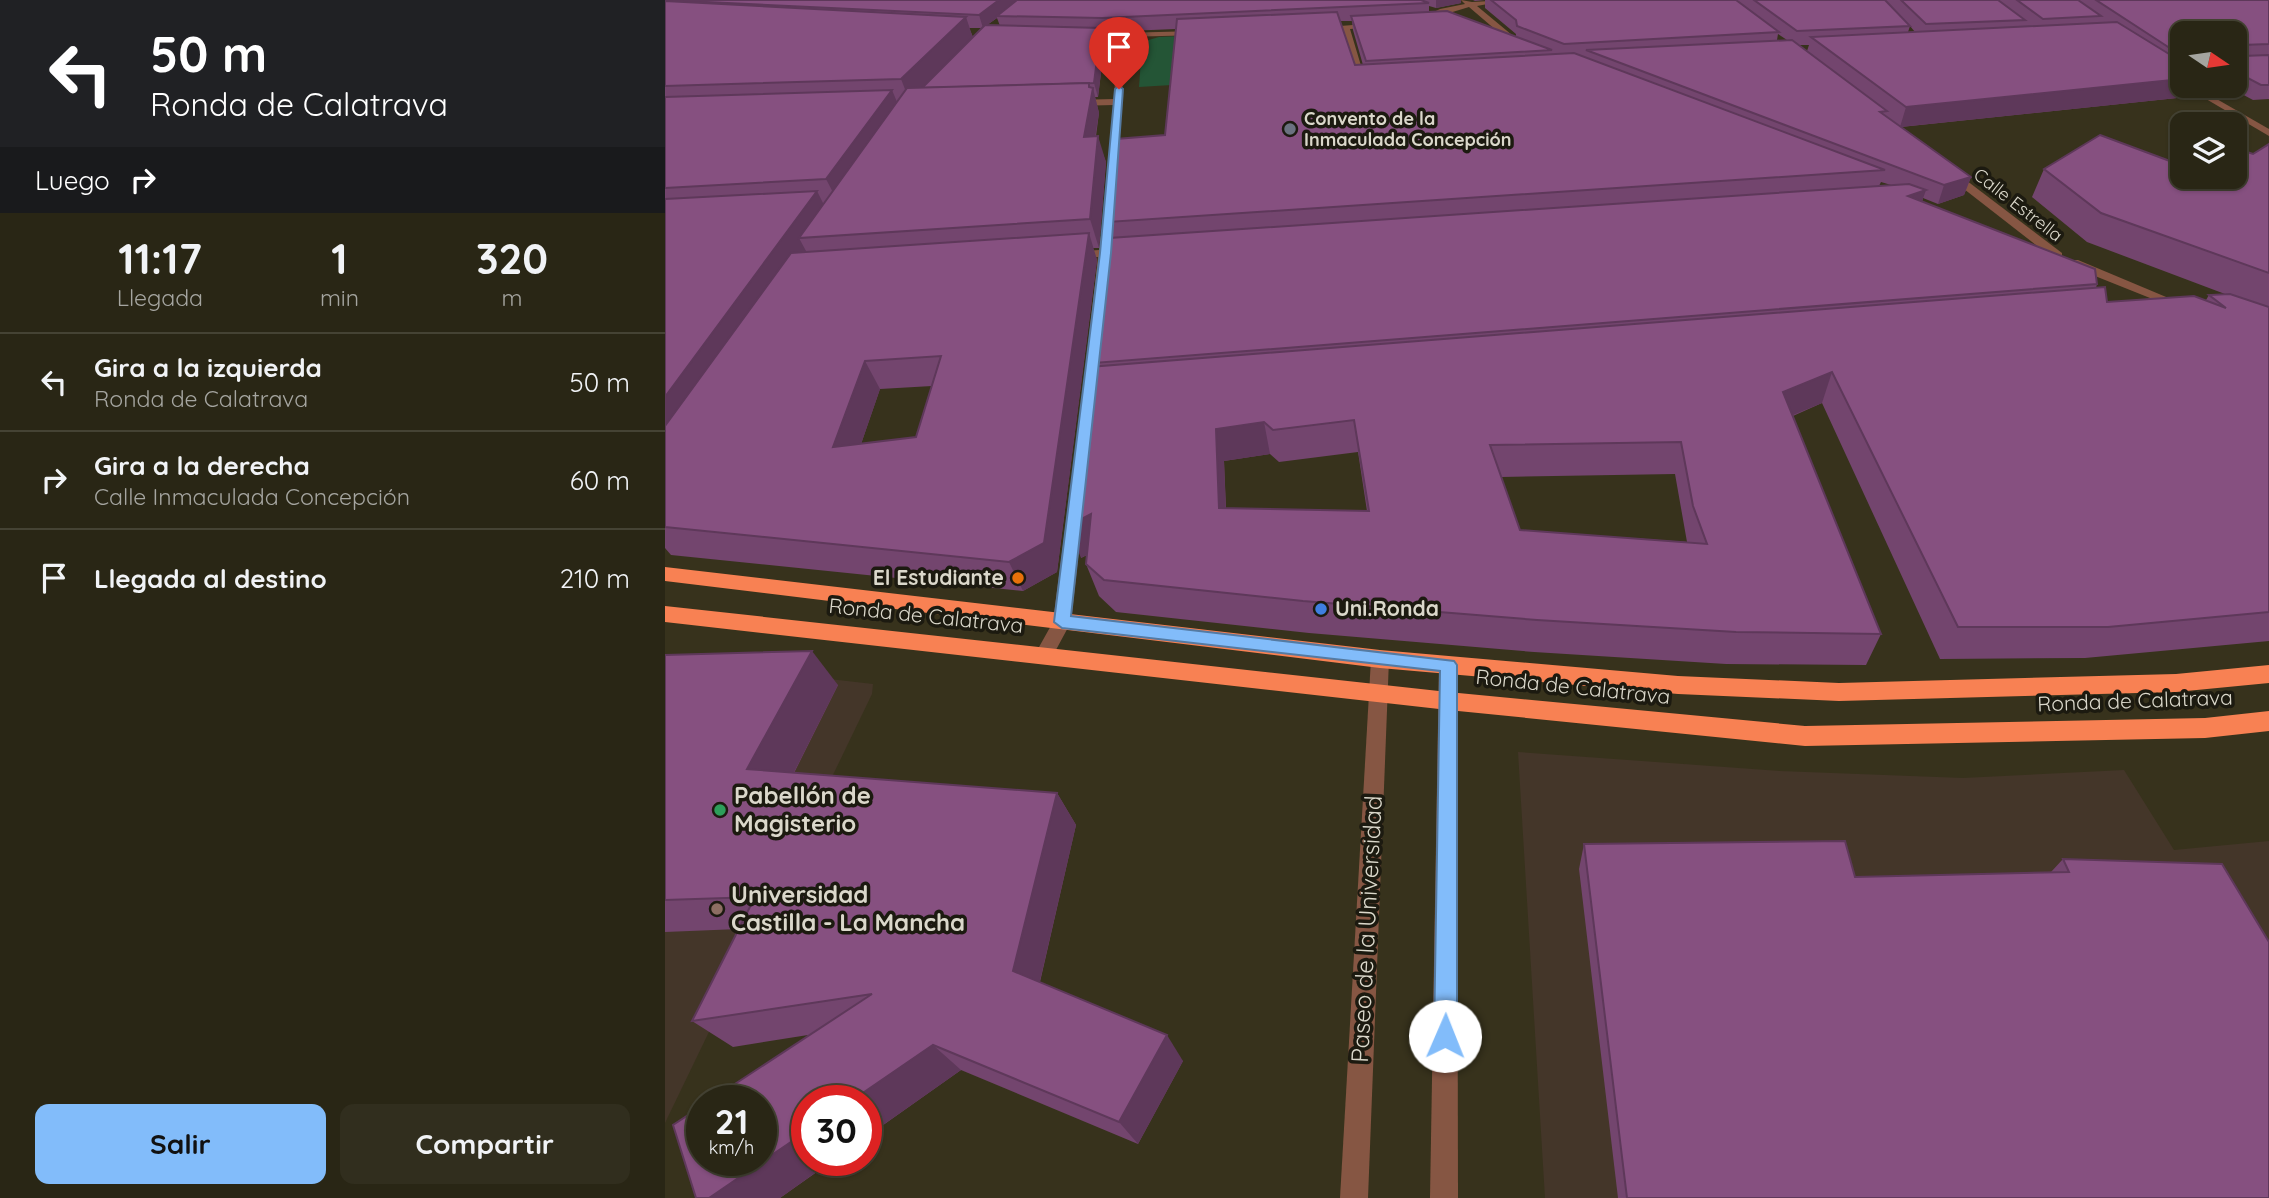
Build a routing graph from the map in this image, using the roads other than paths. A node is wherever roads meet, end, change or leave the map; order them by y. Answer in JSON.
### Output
{"nodes":[{"id":1,"x":1504,"y":0,"type":"edge"},
{"id":2,"x":1468,"y":2,"type":"edge"},
{"id":3,"x":1423,"y":9,"type":"edge"},
{"id":4,"x":1434,"y":13,"type":"junction"},
{"id":5,"x":1441,"y":21,"type":"edge"},
{"id":6,"x":1453,"y":21,"type":"edge"},
{"id":7,"x":1381,"y":24,"type":"edge"},
{"id":8,"x":1345,"y":27,"type":"junction"},
{"id":9,"x":1304,"y":28,"type":"edge"},
{"id":10,"x":1204,"y":33,"type":"edge"},
{"id":11,"x":1487,"y":34,"type":"edge"},
{"id":12,"x":1067,"y":36,"type":"edge"},
{"id":13,"x":1121,"y":37,"type":"junction"},
{"id":14,"x":1375,"y":81,"type":"edge"},
{"id":15,"x":2209,"y":98,"type":"edge"},
{"id":16,"x":1119,"y":102,"type":"junction"},
{"id":17,"x":1064,"y":103,"type":"edge"},
{"id":18,"x":2269,"y":133,"type":"edge"},
{"id":19,"x":1940,"y":166,"type":"edge"},
{"id":20,"x":2020,"y":242,"type":"edge"},
{"id":21,"x":1147,"y":250,"type":"edge"},
{"id":22,"x":1106,"y":253,"type":"junction"},
{"id":23,"x":1064,"y":256,"type":"edge"},
{"id":24,"x":2058,"y":256,"type":"junction"},
{"id":25,"x":2177,"y":304,"type":"junction"},
{"id":26,"x":2149,"y":306,"type":"edge"},
{"id":27,"x":2200,"y":313,"type":"edge"},
{"id":28,"x":1094,"y":396,"type":"edge"},
{"id":29,"x":1077,"y":500,"type":"edge"},
{"id":30,"x":665,"y":574,"type":"edge"},
{"id":31,"x":665,"y":614,"type":"edge"},
{"id":32,"x":1062,"y":622,"type":"junction"},
{"id":33,"x":1043,"y":656,"type":"junction"},
{"id":34,"x":1380,"y":659,"type":"junction"},
{"id":35,"x":1448,"y":665,"type":"junction"},
{"id":36,"x":2269,"y":674,"type":"edge"},
{"id":37,"x":1378,"y":694,"type":"junction"},
{"id":38,"x":1448,"y":701,"type":"junction"},
{"id":39,"x":2269,"y":721,"type":"edge"},
{"id":40,"x":1354,"y":1198,"type":"edge"},
{"id":41,"x":1444,"y":1198,"type":"edge"}],
"edges":[{"from":1,"to":2,"type":"street"},
{"from":2,"to":4,"type":"street"},
{"from":2,"to":11,"type":"street"},
{"from":3,"to":4,"type":"street"},
{"from":4,"to":5,"type":"street"},
{"from":4,"to":6,"type":"street"},
{"from":7,"to":8,"type":"street"},
{"from":8,"to":9,"type":"street"},
{"from":8,"to":14,"type":"street"},
{"from":10,"to":13,"type":"street"},
{"from":12,"to":13,"type":"street"},
{"from":13,"to":16,"type":"street"},
{"from":15,"to":18,"type":"street"},
{"from":16,"to":17,"type":"street"},
{"from":16,"to":22,"type":"street"},
{"from":19,"to":24,"type":"street","name":"Calle Estrella"},
{"from":20,"to":24,"type":"street"},
{"from":21,"to":22,"type":"street"},
{"from":22,"to":23,"type":"street"},
{"from":22,"to":28,"type":"street"},
{"from":24,"to":25,"type":"street"},
{"from":25,"to":26,"type":"street"},
{"from":25,"to":27,"type":"street"},
{"from":29,"to":32,"type":"street"},
{"from":30,"to":32,"type":"highway","name":"Ronda de Calatrava"},
{"from":31,"to":33,"type":"highway","name":"Ronda de Calatrava"},
{"from":32,"to":33,"type":"street"},
{"from":32,"to":34,"type":"highway","name":"Ronda de Calatrava"},
{"from":33,"to":37,"type":"highway","name":"Ronda de Calatrava"},
{"from":34,"to":35,"type":"highway","name":"Ronda de Calatrava"},
{"from":34,"to":37,"type":"street","name":"Paseo de la Universidad"},
{"from":35,"to":36,"type":"highway","name":"Ronda de Calatrava"},
{"from":35,"to":38,"type":"street"},
{"from":37,"to":38,"type":"highway","name":"Ronda de Calatrava"},
{"from":37,"to":40,"type":"street","name":"Paseo de la Universidad"},
{"from":38,"to":39,"type":"highway","name":"Ronda de Calatrava"},
{"from":38,"to":41,"type":"street"}]}
